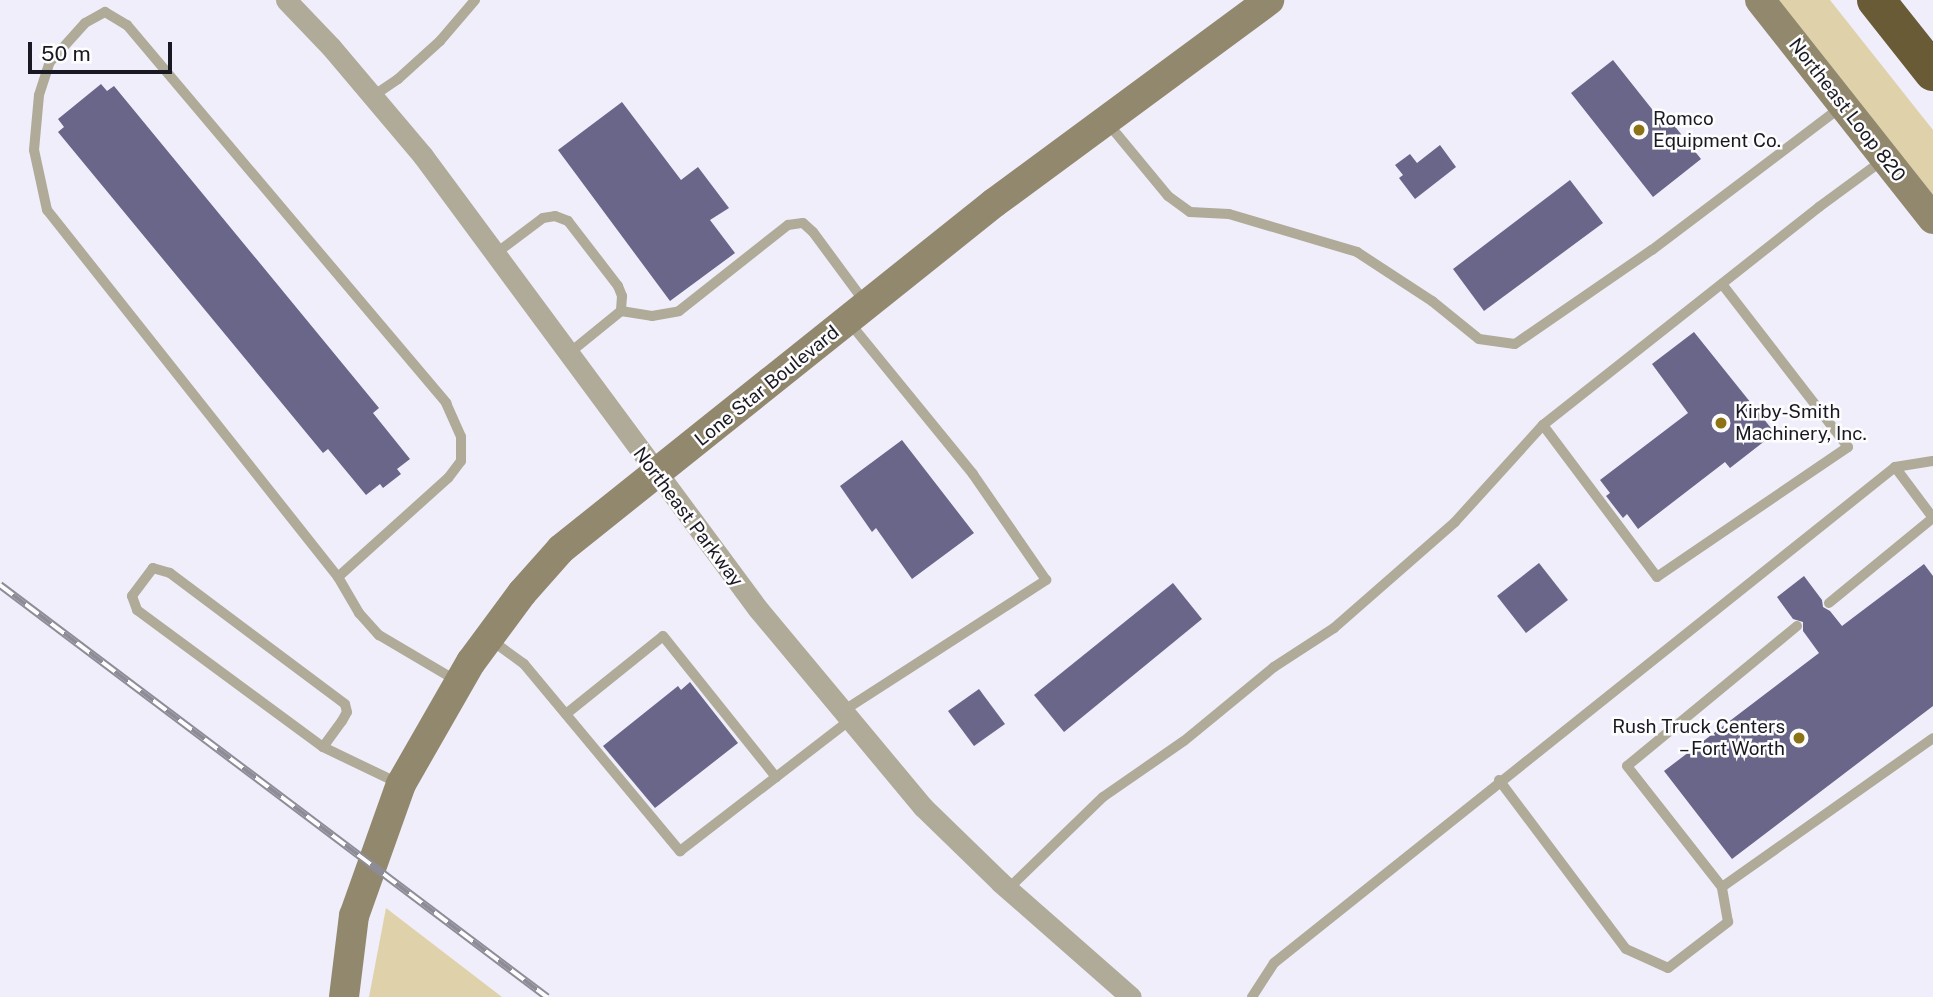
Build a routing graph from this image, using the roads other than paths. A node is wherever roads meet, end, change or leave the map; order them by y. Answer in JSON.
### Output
{"nodes":[{"id":1,"x":286,"y":0,"type":"edge"},
{"id":2,"x":475,"y":0,"type":"edge"},
{"id":3,"x":1269,"y":0,"type":"edge"},
{"id":4,"x":1760,"y":0,"type":"edge"},
{"id":5,"x":1876,"y":0,"type":"edge"},
{"id":6,"x":1933,"y":72,"type":"edge"},
{"id":7,"x":373,"y":96,"type":"junction"},
{"id":8,"x":1843,"y":105,"type":"junction"},
{"id":9,"x":1105,"y":121,"type":"junction"},
{"id":10,"x":1885,"y":158,"type":"junction"},
{"id":11,"x":1933,"y":219,"type":"edge"},
{"id":12,"x":495,"y":254,"type":"junction"},
{"id":13,"x":1723,"y":284,"type":"junction"},
{"id":14,"x":621,"y":311,"type":"junction"},
{"id":15,"x":858,"y":313,"type":"junction"},
{"id":16,"x":568,"y":354,"type":"junction"},
{"id":17,"x":1543,"y":425,"type":"junction"},
{"id":18,"x":1933,"y":461,"type":"edge"},
{"id":19,"x":1895,"y":467,"type":"junction"},
{"id":20,"x":654,"y":472,"type":"junction"},
{"id":21,"x":1933,"y":518,"type":"edge"},
{"id":22,"x":338,"y":577,"type":"junction"},
{"id":23,"x":1829,"y":603,"type":"dead end"},
{"id":24,"x":1797,"y":626,"type":"dead end"},
{"id":25,"x":488,"y":638,"type":"junction"},
{"id":26,"x":459,"y":682,"type":"junction"},
{"id":27,"x":566,"y":714,"type":"junction"},
{"id":28,"x":846,"y":715,"type":"junction"},
{"id":29,"x":1933,"y":738,"type":"edge"},
{"id":30,"x":323,"y":747,"type":"junction"},
{"id":31,"x":776,"y":777,"type":"junction"},
{"id":32,"x":1499,"y":780,"type":"junction"},
{"id":33,"x":401,"y":784,"type":"junction"},
{"id":34,"x":1722,"y":887,"type":"junction"},
{"id":35,"x":1008,"y":889,"type":"junction"},
{"id":36,"x":344,"y":997,"type":"edge"},
{"id":37,"x":1131,"y":997,"type":"edge"},
{"id":38,"x":1252,"y":997,"type":"edge"}],
"edges":[{"from":1,"to":7,"type":"street","name":"Northeast Parkway"},
{"from":2,"to":7,"type":"lane"},
{"from":3,"to":9,"type":"street","name":"Lone Star Boulevard"},
{"from":4,"to":8,"type":"street","name":"Northeast Loop 820"},
{"from":5,"to":6,"type":"highway"},
{"from":7,"to":12,"type":"street","name":"Northeast Parkway"},
{"from":8,"to":9,"type":"lane"},
{"from":8,"to":10,"type":"street","name":"Northeast Loop 820"},
{"from":9,"to":15,"type":"street","name":"Lone Star Boulevard"},
{"from":10,"to":11,"type":"street","name":"Northeast Loop 820"},
{"from":10,"to":13,"type":"lane"},
{"from":12,"to":14,"type":"lane"},
{"from":12,"to":16,"type":"street","name":"Northeast Parkway"},
{"from":13,"to":17,"type":"lane"},
{"from":13,"to":17,"type":"lane"},
{"from":14,"to":15,"type":"lane"},
{"from":14,"to":16,"type":"lane"},
{"from":15,"to":20,"type":"street","name":"Lone Star Boulevard"},
{"from":15,"to":28,"type":"lane"},
{"from":16,"to":20,"type":"street","name":"Northeast Parkway"},
{"from":17,"to":35,"type":"lane"},
{"from":18,"to":19,"type":"lane"},
{"from":19,"to":21,"type":"lane"},
{"from":19,"to":32,"type":"lane"},
{"from":20,"to":25,"type":"street","name":"Lone Star Boulevard"},
{"from":20,"to":28,"type":"street","name":"Northeast Parkway"},
{"from":21,"to":23,"type":"lane"},
{"from":22,"to":22,"type":"lane"},
{"from":22,"to":26,"type":"lane"},
{"from":24,"to":34,"type":"lane"},
{"from":25,"to":26,"type":"street","name":"Lone Star Boulevard"},
{"from":25,"to":27,"type":"lane"},
{"from":26,"to":33,"type":"street","name":"Lone Star Boulevard"},
{"from":27,"to":31,"type":"lane"},
{"from":27,"to":31,"type":"lane"},
{"from":28,"to":31,"type":"lane"},
{"from":28,"to":35,"type":"street","name":"Northeast Parkway"},
{"from":29,"to":34,"type":"lane"},
{"from":30,"to":30,"type":"lane"},
{"from":30,"to":33,"type":"lane"},
{"from":32,"to":34,"type":"lane"},
{"from":32,"to":38,"type":"lane"},
{"from":33,"to":36,"type":"street","name":"Lone Star Boulevard"},
{"from":35,"to":37,"type":"street","name":"Northeast Parkway"}]}
